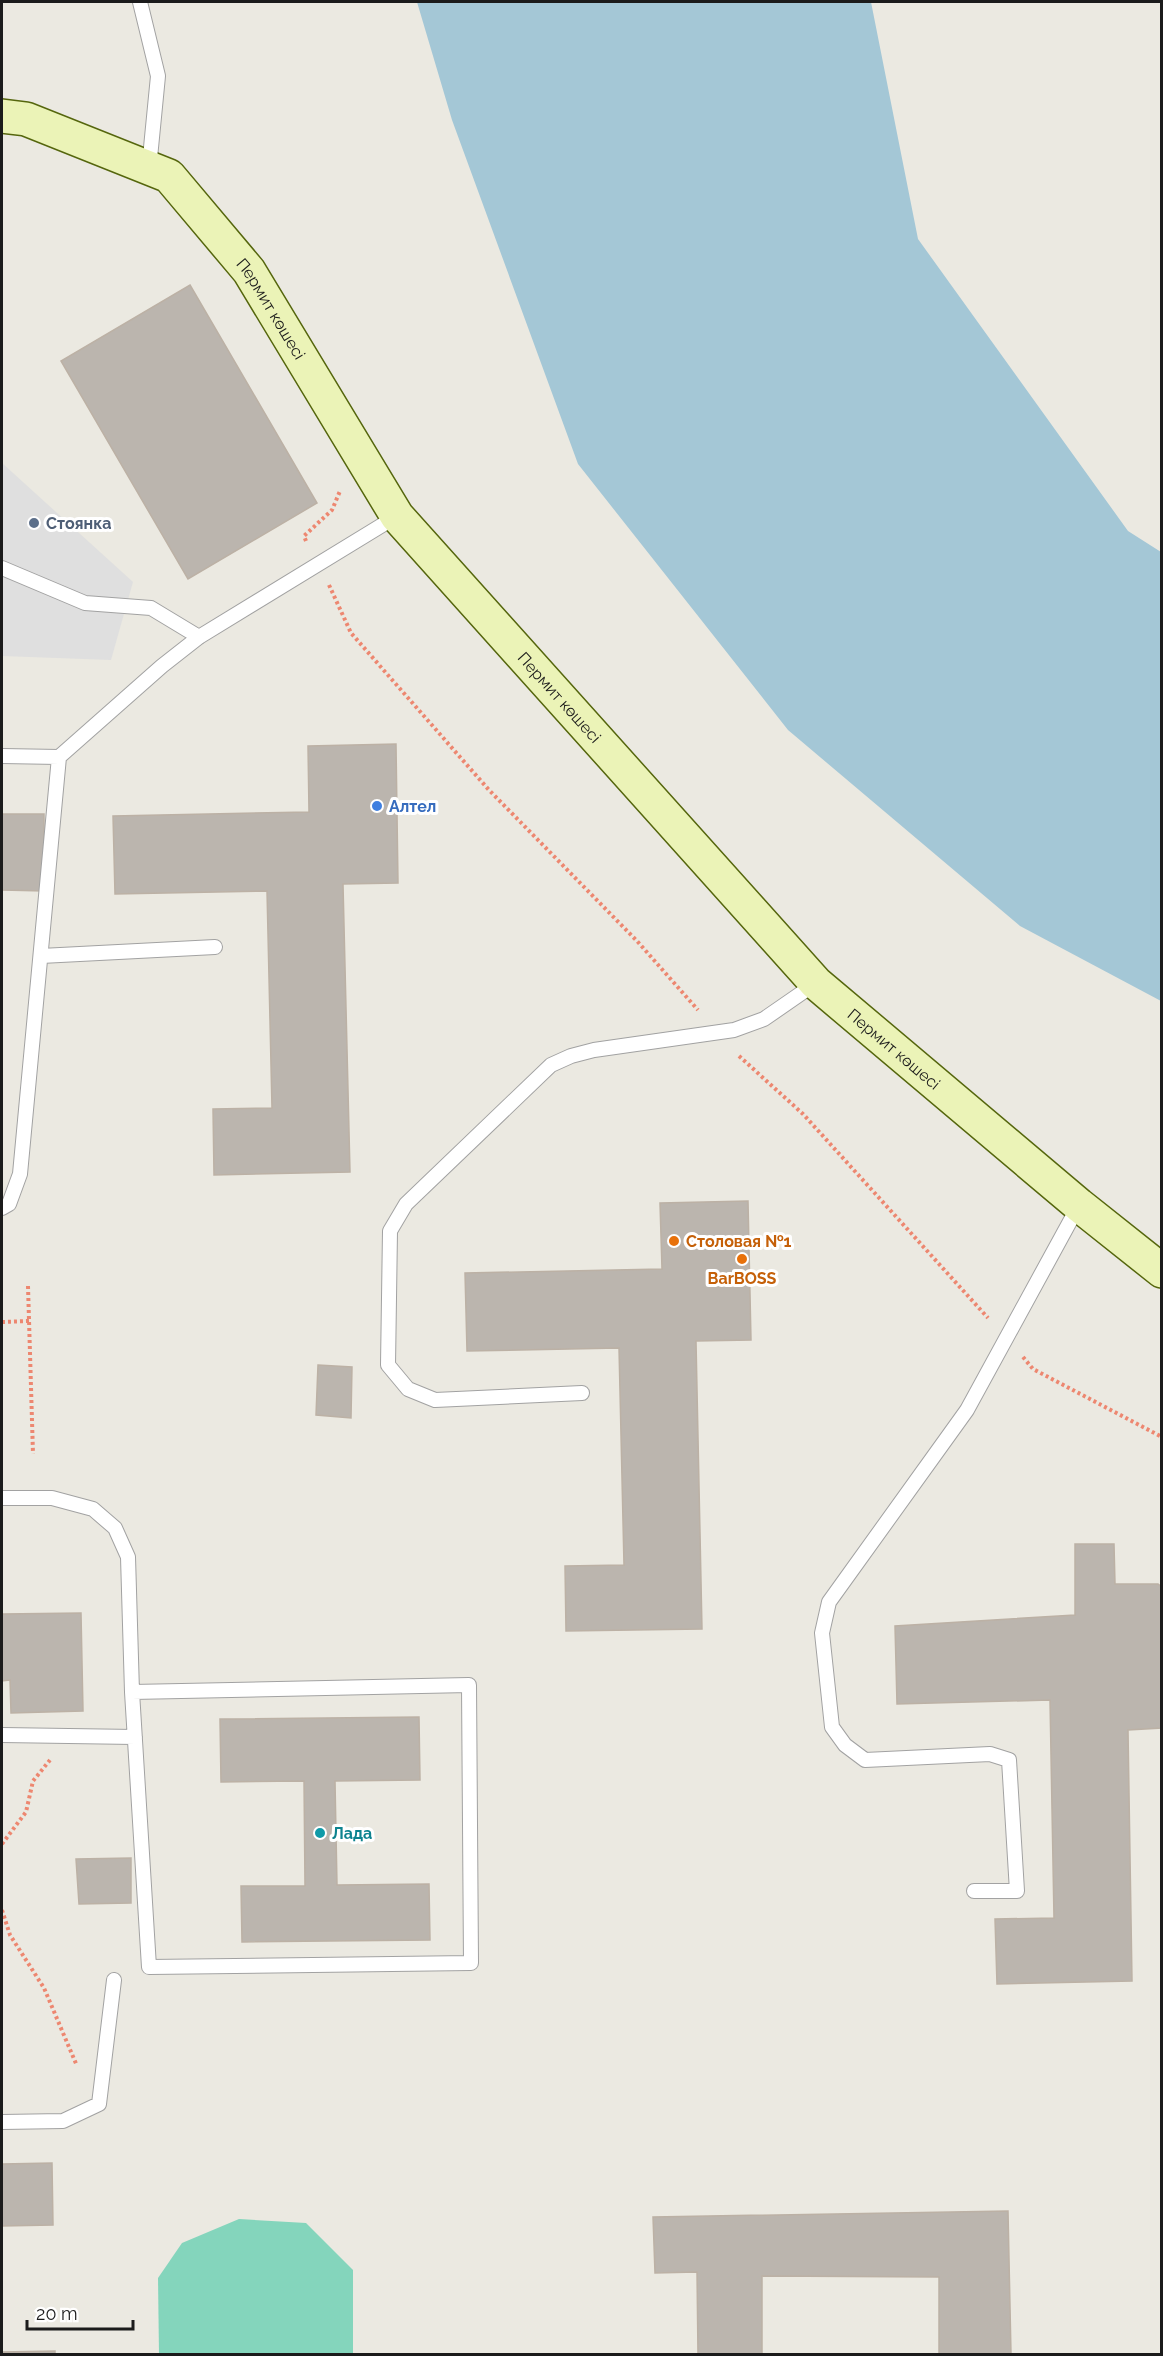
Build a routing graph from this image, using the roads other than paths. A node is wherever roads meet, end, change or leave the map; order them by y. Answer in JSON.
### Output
{"nodes":[{"id":1,"x":140,"y":2,"type":"edge"},
{"id":2,"x":2,"y":116,"type":"edge"},
{"id":3,"x":149,"y":168,"type":"junction"},
{"id":4,"x":397,"y":516,"type":"junction"},
{"id":5,"x":2,"y":568,"type":"edge"},
{"id":6,"x":199,"y":638,"type":"junction"},
{"id":7,"x":2,"y":756,"type":"edge"},
{"id":8,"x":59,"y":757,"type":"junction"},
{"id":9,"x":215,"y":947,"type":"dead end"},
{"id":10,"x":41,"y":956,"type":"junction"},
{"id":11,"x":816,"y":983,"type":"junction"},
{"id":12,"x":1080,"y":1205,"type":"junction"},
{"id":13,"x":2,"y":1208,"type":"edge"},
{"id":14,"x":1161,"y":1271,"type":"edge"},
{"id":15,"x":582,"y":1393,"type":"dead end"},
{"id":16,"x":2,"y":1498,"type":"edge"},
{"id":17,"x":132,"y":1692,"type":"junction"},
{"id":18,"x":2,"y":1735,"type":"edge"},
{"id":19,"x":135,"y":1737,"type":"junction"},
{"id":20,"x":975,"y":1890,"type":"dead end"},
{"id":21,"x":114,"y":1980,"type":"dead end"},
{"id":22,"x":2,"y":2122,"type":"edge"}],
"edges":[{"from":1,"to":3,"type":"lane"},
{"from":2,"to":3,"type":"main road","name":"Пермит көшесі"},
{"from":3,"to":4,"type":"main road","name":"Пермит көшесі"},
{"from":4,"to":6,"type":"lane"},
{"from":4,"to":11,"type":"main road","name":"Пермит көшесі"},
{"from":5,"to":6,"type":"lane"},
{"from":6,"to":8,"type":"lane"},
{"from":7,"to":8,"type":"lane"},
{"from":8,"to":10,"type":"lane"},
{"from":9,"to":10,"type":"lane"},
{"from":10,"to":13,"type":"lane"},
{"from":11,"to":12,"type":"main road","name":"Пермит көшесі"},
{"from":11,"to":15,"type":"lane"},
{"from":12,"to":14,"type":"main road","name":"Пермит көшесі"},
{"from":12,"to":20,"type":"lane"},
{"from":16,"to":17,"type":"lane"},
{"from":17,"to":19,"type":"lane"},
{"from":17,"to":19,"type":"lane"},
{"from":18,"to":19,"type":"lane"},
{"from":21,"to":22,"type":"lane"}]}
